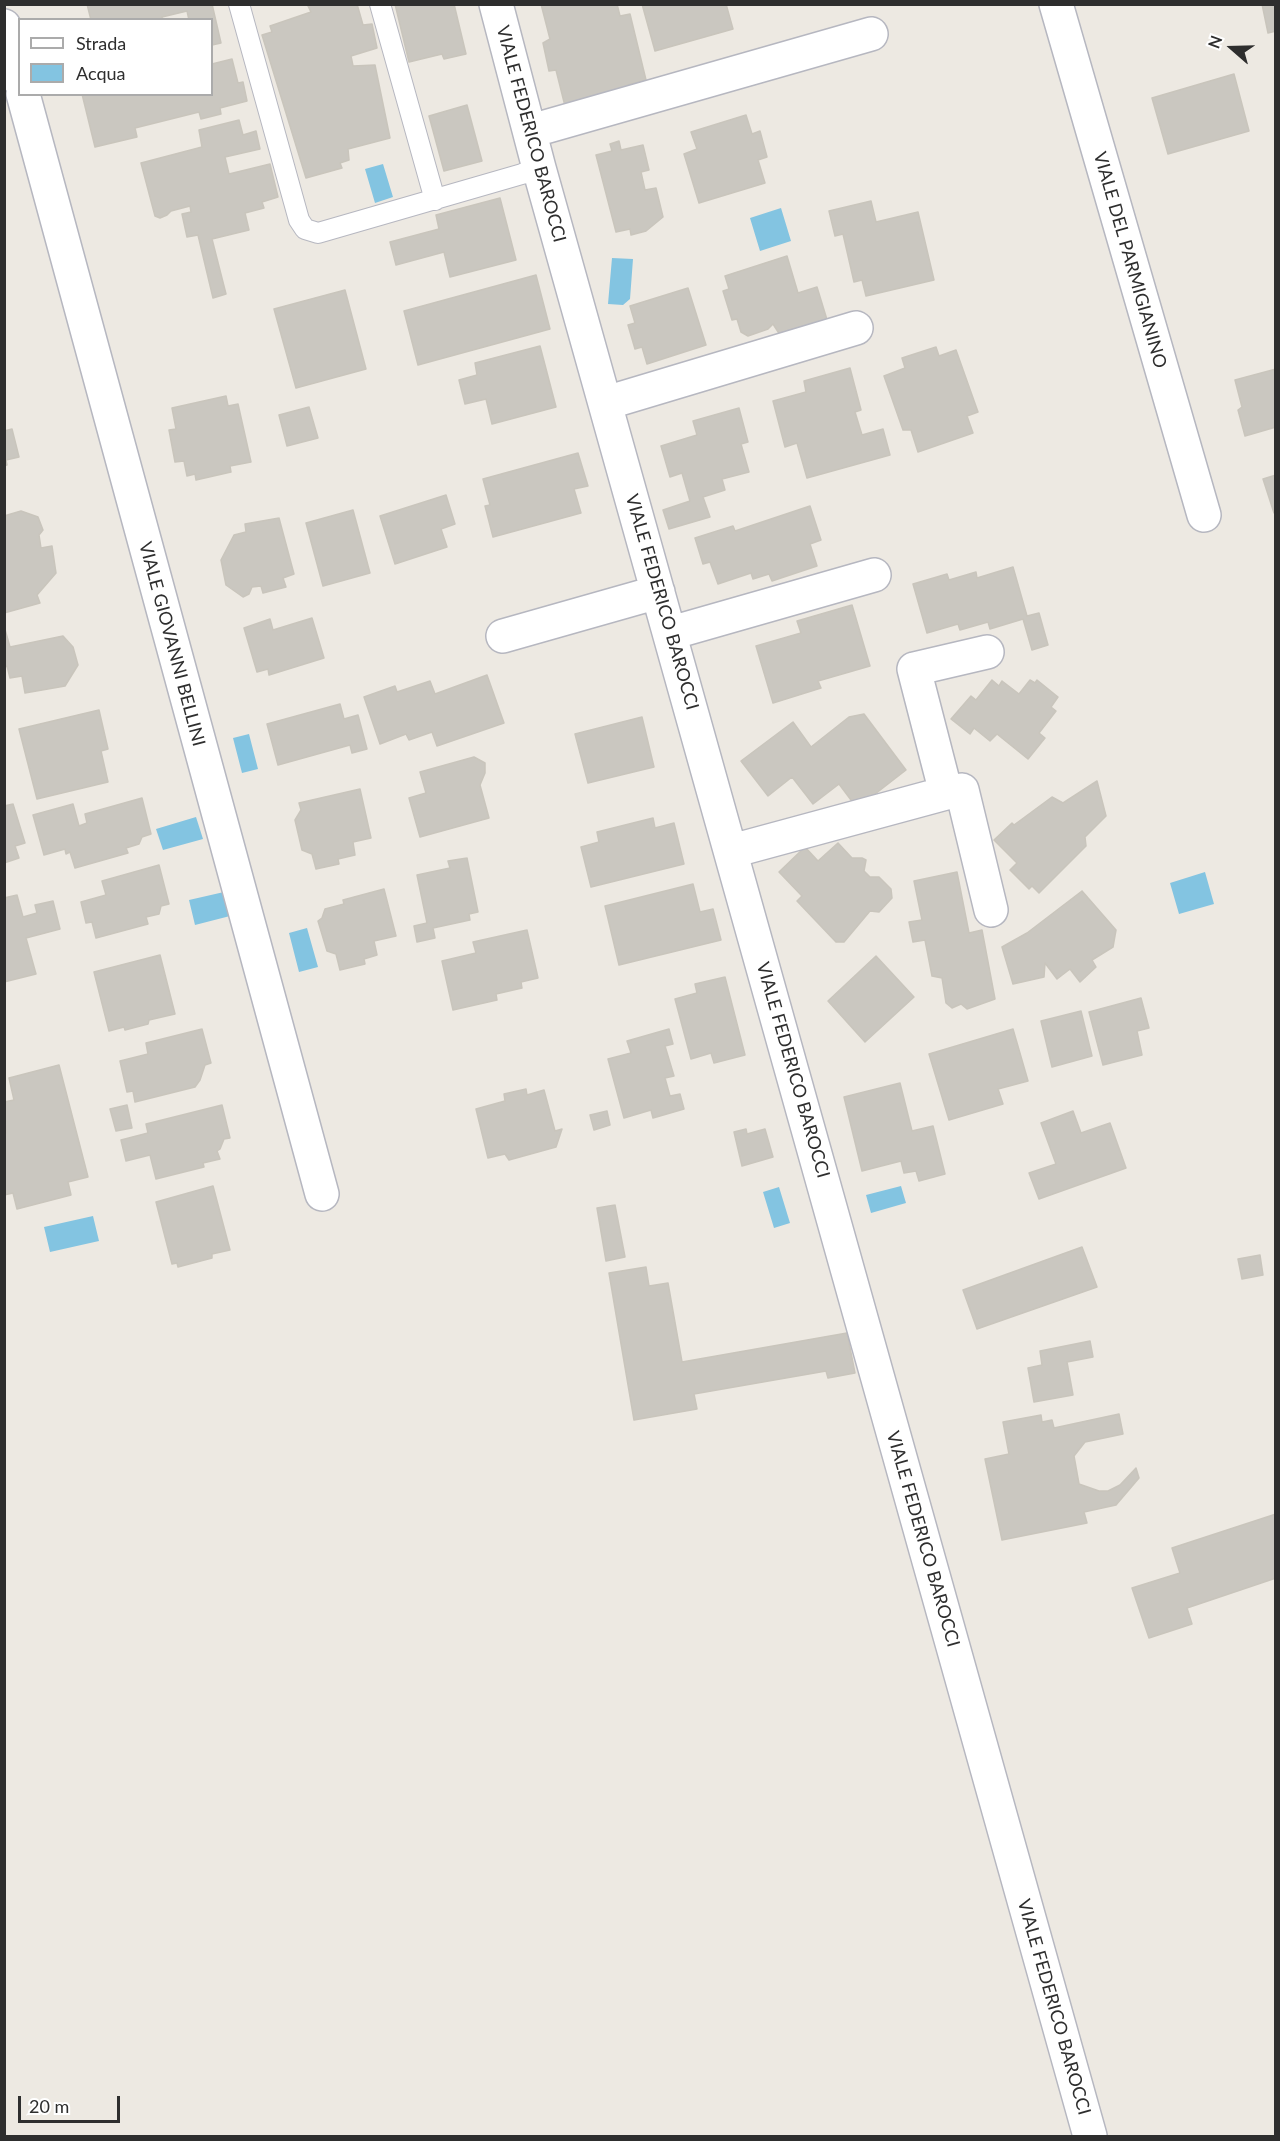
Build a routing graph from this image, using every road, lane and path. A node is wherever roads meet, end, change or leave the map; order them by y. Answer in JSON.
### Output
{"nodes":[{"id":1,"x":239,"y":4,"type":"edge"},
{"id":2,"x":380,"y":4,"type":"edge"},
{"id":3,"x":496,"y":4,"type":"edge"},
{"id":4,"x":1056,"y":4,"type":"edge"},
{"id":5,"x":4,"y":26,"type":"edge"},
{"id":6,"x":871,"y":34,"type":"dead end"},
{"id":7,"x":18,"y":74,"type":"edge"},
{"id":8,"x":24,"y":96,"type":"edge"},
{"id":9,"x":531,"y":131,"type":"junction"},
{"id":10,"x":539,"y":168,"type":"junction"},
{"id":11,"x":435,"y":200,"type":"junction"},
{"id":12,"x":856,"y":328,"type":"dead end"},
{"id":13,"x":606,"y":403,"type":"junction"},
{"id":14,"x":1204,"y":515,"type":"dead end"},
{"id":15,"x":874,"y":575,"type":"dead end"},
{"id":16,"x":658,"y":592,"type":"junction"},
{"id":17,"x":671,"y":633,"type":"junction"},
{"id":18,"x":503,"y":636,"type":"dead end"},
{"id":19,"x":987,"y":652,"type":"dead end"},
{"id":20,"x":946,"y":793,"type":"junction"},
{"id":21,"x":732,"y":851,"type":"junction"},
{"id":22,"x":991,"y":910,"type":"dead end"},
{"id":23,"x":322,"y":1194,"type":"dead end"},
{"id":24,"x":1090,"y":2136,"type":"edge"}],
"edges":[{"from":1,"to":11,"type":"lane"},
{"from":2,"to":11,"type":"lane"},
{"from":3,"to":9,"type":"street","name":"VIALE FEDERICO BAROCCI"},
{"from":4,"to":14,"type":"street","name":"VIALE DEL PARMIGIANINO"},
{"from":5,"to":7,"type":"street"},
{"from":6,"to":9,"type":"street"},
{"from":8,"to":23,"type":"street","name":"VIALE GIOVANNI BELLINI"},
{"from":9,"to":10,"type":"street","name":"VIALE FEDERICO BAROCCI"},
{"from":10,"to":11,"type":"lane"},
{"from":10,"to":13,"type":"street","name":"VIALE FEDERICO BAROCCI"},
{"from":12,"to":13,"type":"street"},
{"from":13,"to":16,"type":"street","name":"VIALE FEDERICO BAROCCI"},
{"from":15,"to":17,"type":"street"},
{"from":16,"to":17,"type":"street","name":"VIALE FEDERICO BAROCCI"},
{"from":16,"to":18,"type":"street"},
{"from":17,"to":21,"type":"street","name":"VIALE FEDERICO BAROCCI"},
{"from":19,"to":20,"type":"street"},
{"from":20,"to":21,"type":"street"},
{"from":20,"to":22,"type":"street"},
{"from":21,"to":24,"type":"street","name":"VIALE FEDERICO BAROCCI"}]}
